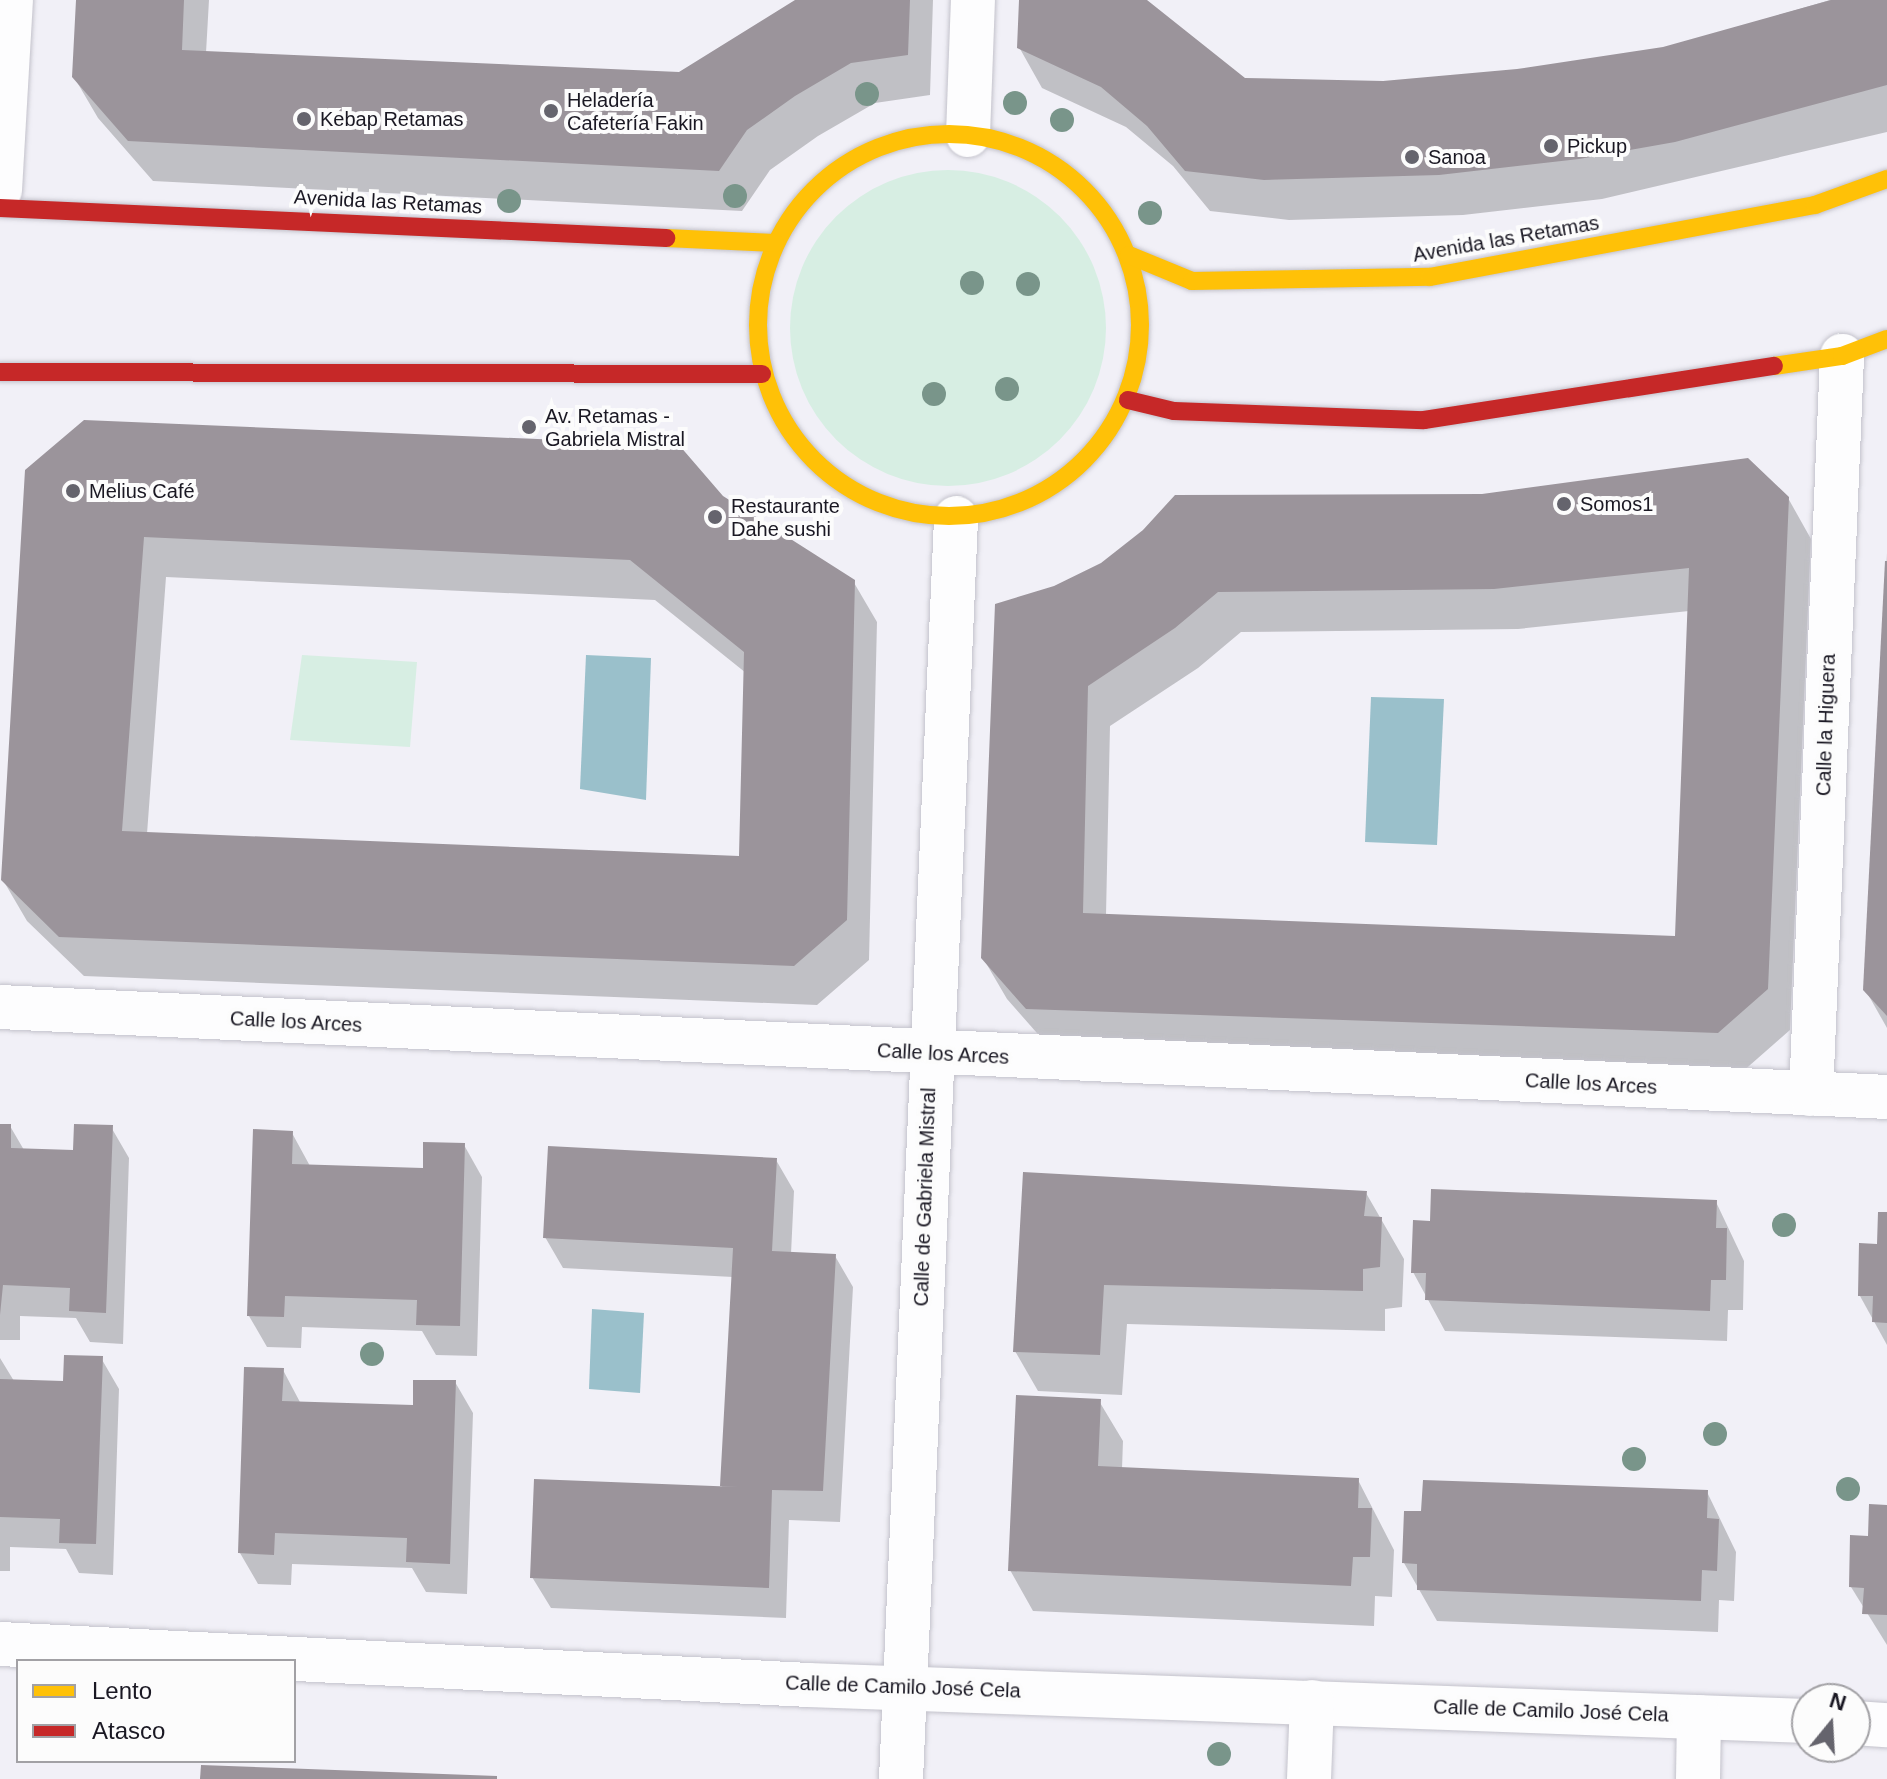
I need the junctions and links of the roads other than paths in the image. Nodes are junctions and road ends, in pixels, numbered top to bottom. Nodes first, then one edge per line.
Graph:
1 (11, 0) edge
2 (973, 0) edge
3 (968, 135) junction
4 (1887, 179) edge
5 (0, 190) edge
6 (0, 208) edge
7 (775, 243) junction
8 (1129, 255) junction
9 (1887, 339) edge
10 (1842, 356) junction
11 (0, 372) edge
12 (762, 374) junction
13 (1128, 400) junction
14 (956, 518) junction
15 (0, 1007) edge
16 (930, 1054) junction
17 (1811, 1094) junction
18 (1887, 1097) edge
19 (0, 1644) edge
20 (905, 1686) junction
21 (1312, 1702) junction
22 (1699, 1717) junction
23 (1791, 1720) edge
24 (901, 1779) edge
25 (1309, 1779) edge
26 (1698, 1779) edge

1 - 5 street
2 - 3 street
3 - 7 street
3 - 8 street
4 - 8 street, Avenida las Retamas
6 - 7 street, Avenida las Retamas
7 - 12 street
8 - 13 street
9 - 10 street
10 - 13 street
10 - 17 street, Calle la Higuera
11 - 12 street
12 - 14 street
13 - 14 street
14 - 16 street, Calle de Gabriela Mistral
15 - 16 street, Calle los Arces
16 - 17 street, Calle los Arces
16 - 20 street, Calle de Gabriela Mistral
17 - 18 street, Calle los Arces
19 - 20 street, Calle de Camilo José Cela
20 - 21 street, Calle de Camilo José Cela
20 - 24 street, Calle de Gabriela Mistral
21 - 22 street, Calle de Camilo José Cela
21 - 25 street
22 - 23 street, Calle de Camilo José Cela
22 - 26 street

